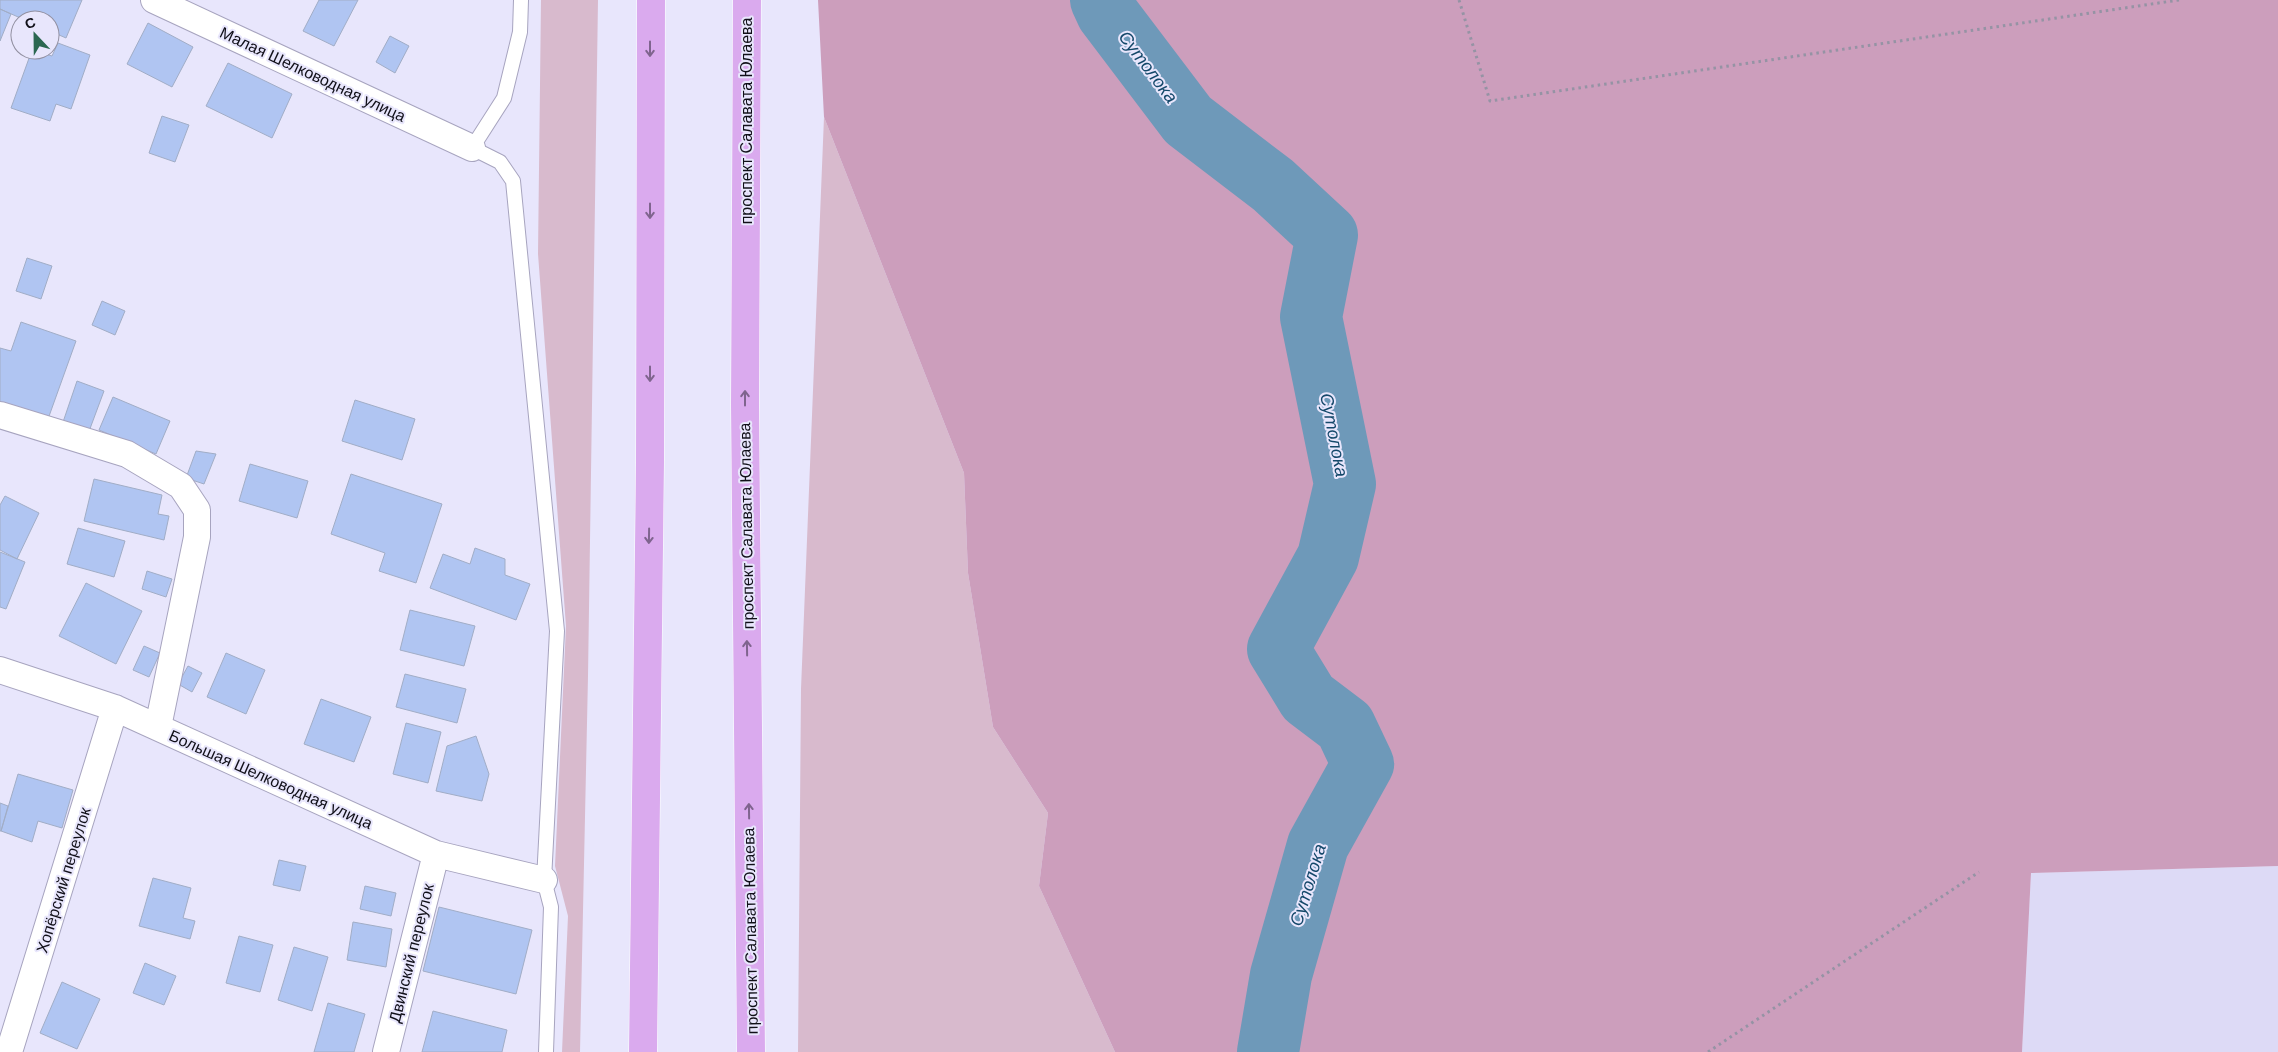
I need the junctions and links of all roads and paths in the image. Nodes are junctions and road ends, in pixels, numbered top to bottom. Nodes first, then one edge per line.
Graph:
1 (154, 0) edge
2 (521, 0) edge
3 (651, 0) edge
4 (747, 0) edge
5 (1459, 0) edge
6 (2179, 0) edge
7 (472, 148) junction
8 (0, 416) edge
9 (0, 670) edge
10 (115, 708) junction
11 (158, 727) junction
12 (436, 854) junction
13 (1979, 872) dead end
14 (544, 880) junction
15 (9, 1052) edge
16 (386, 1052) edge
17 (546, 1052) edge
18 (643, 1052) edge
19 (751, 1052) edge
20 (1708, 1052) edge

1 - 7 street, Малая Шелководная улица
2 - 7 lane
3 -> 18 main road
19 -> 4 main road, проспект Салавата Юлаева
5 - 6 path
7 - 14 lane
8 - 11 street
9 - 10 street, Большая Шелководная улица
10 - 11 street, Большая Шелководная улица
10 - 15 street, Хопёрский переулок
11 - 12 street, Большая Шелководная улица
12 - 14 street, Большая Шелководная улица
12 - 16 street, Двинский переулок
13 - 20 path
14 - 17 lane

